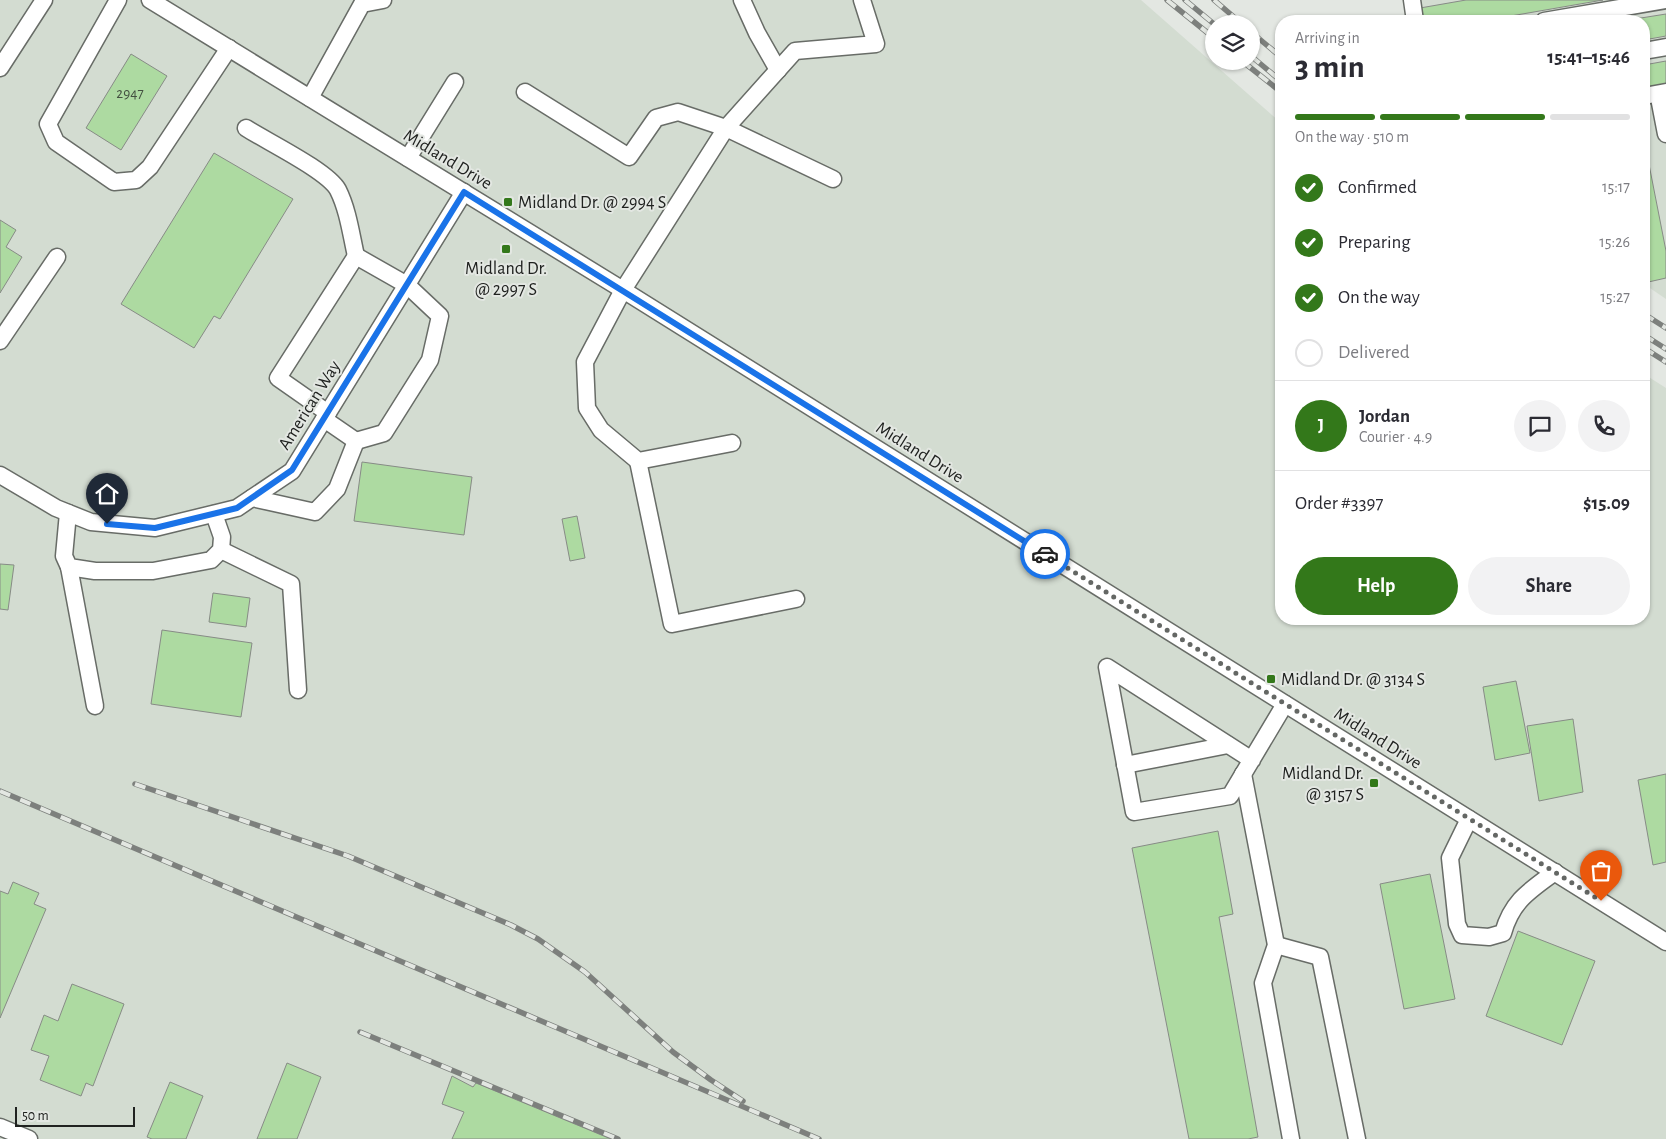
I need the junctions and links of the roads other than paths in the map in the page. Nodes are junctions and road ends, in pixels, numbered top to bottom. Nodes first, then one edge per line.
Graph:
1 (44, 0) edge
2 (118, 0) edge
3 (150, 0) edge
4 (382, 0) edge
5 (742, 0) edge
6 (862, 0) edge
7 (1412, 0) edge
8 (1658, 1) edge
9 (1414, 15) edge
10 (1578, 15) edge
11 (1666, 47) edge
12 (228, 48) junction
13 (1650, 50) edge
14 (0, 68) edge
15 (778, 70) junction
16 (455, 82) dead end
17 (525, 92) dead end
18 (1666, 92) edge
19 (1650, 95) edge
20 (310, 98) junction
21 (1666, 102) edge
22 (246, 128) dead end
23 (726, 128) junction
24 (1666, 134) edge
25 (408, 158) junction
26 (833, 179) dead end
27 (464, 192) junction
28 (356, 256) junction
29 (57, 257) dead end
30 (407, 285) junction
31 (623, 290) junction
32 (0, 341) edge
33 (326, 416) junction
34 (356, 440) junction
35 (732, 442) dead end
36 (638, 461) junction
37 (0, 475) edge
38 (252, 498) junction
39 (68, 513) junction
40 (214, 514) junction
41 (221, 550) junction
42 (69, 567) junction
43 (796, 599) dead end
44 (298, 690) dead end
45 (1285, 704) junction
46 (95, 706) dead end
47 (1228, 745) junction
48 (1125, 765) junction
49 (1247, 767) junction
50 (1469, 819) junction
51 (1555, 872) junction
52 (1666, 942) edge
53 (1276, 944) junction
54 (0, 1127) edge
55 (29, 1139) edge
56 (1291, 1139) edge
57 (1357, 1139) edge

1 - 14 street
2 - 12 street
3 - 12 street, Midland Drive
4 - 20 street
5 - 15 street
6 - 15 street
7 - 9 street
8 - 10 street
11 - 13 street
12 - 20 street, Midland Drive
15 - 23 street
16 - 25 street
17 - 23 street
18 - 19 street
20 - 25 street, Midland Drive
21 - 24 street
22 - 28 street
23 - 26 street
23 - 31 street
25 - 27 street, Midland Drive
27 - 30 street, American Way
27 - 31 street, Midland Drive
28 - 30 street
28 - 33 street
29 - 32 street
30 - 33 street, American Way
30 - 34 street
31 - 36 street
31 - 45 street, Midland Drive
33 - 34 street
33 - 38 street, American Way
34 - 38 street
35 - 36 street
36 - 43 street
37 - 39 street, American Way
38 - 40 street, American Way
39 - 40 street, American Way
39 - 42 street
40 - 41 street
41 - 42 street
41 - 44 street
42 - 46 street
45 - 49 street
45 - 50 street, Midland Drive
47 - 48 street
47 - 48 street
47 - 49 street
48 - 49 street
49 - 53 street
50 - 51 street, Midland Drive
50 - 51 street
51 - 52 street, Midland Drive
53 - 56 street
53 - 57 street
54 - 55 street

